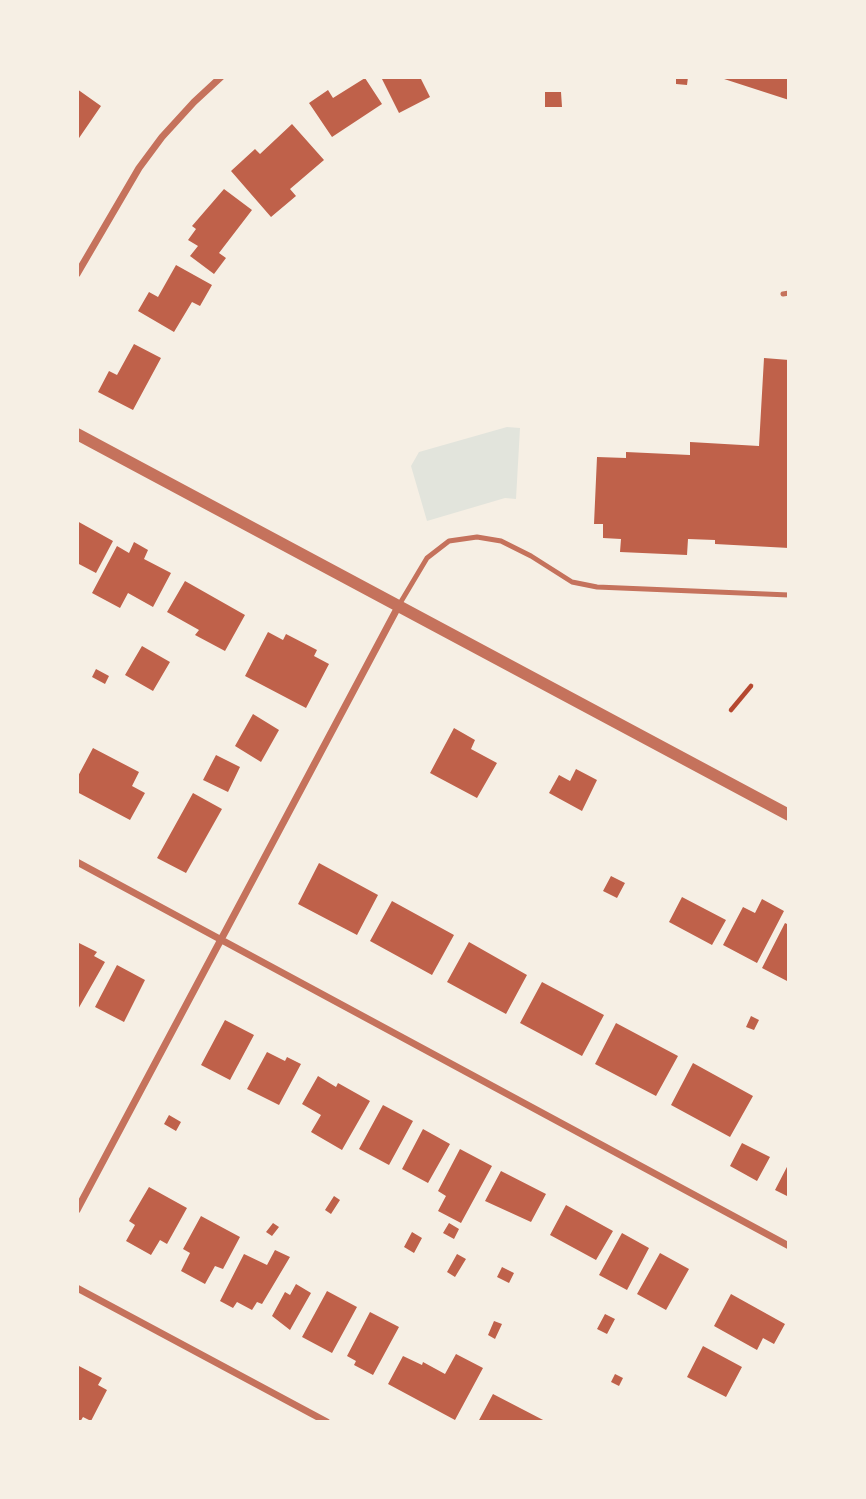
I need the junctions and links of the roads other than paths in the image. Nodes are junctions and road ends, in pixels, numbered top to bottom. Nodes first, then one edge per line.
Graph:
1 (221, 77) edge
2 (77, 274) edge
3 (77, 434) edge
4 (789, 595) edge
5 (398, 607) junction
6 (789, 815) edge
7 (77, 862) edge
8 (220, 939) junction
9 (77, 1210) edge
10 (789, 1246) edge
11 (77, 1288) edge
12 (327, 1422) edge

1 - 2 street
3 - 5 street
4 - 5 lane
5 - 6 street
5 - 8 street
7 - 8 street
8 - 9 street
8 - 10 street
11 - 12 street

